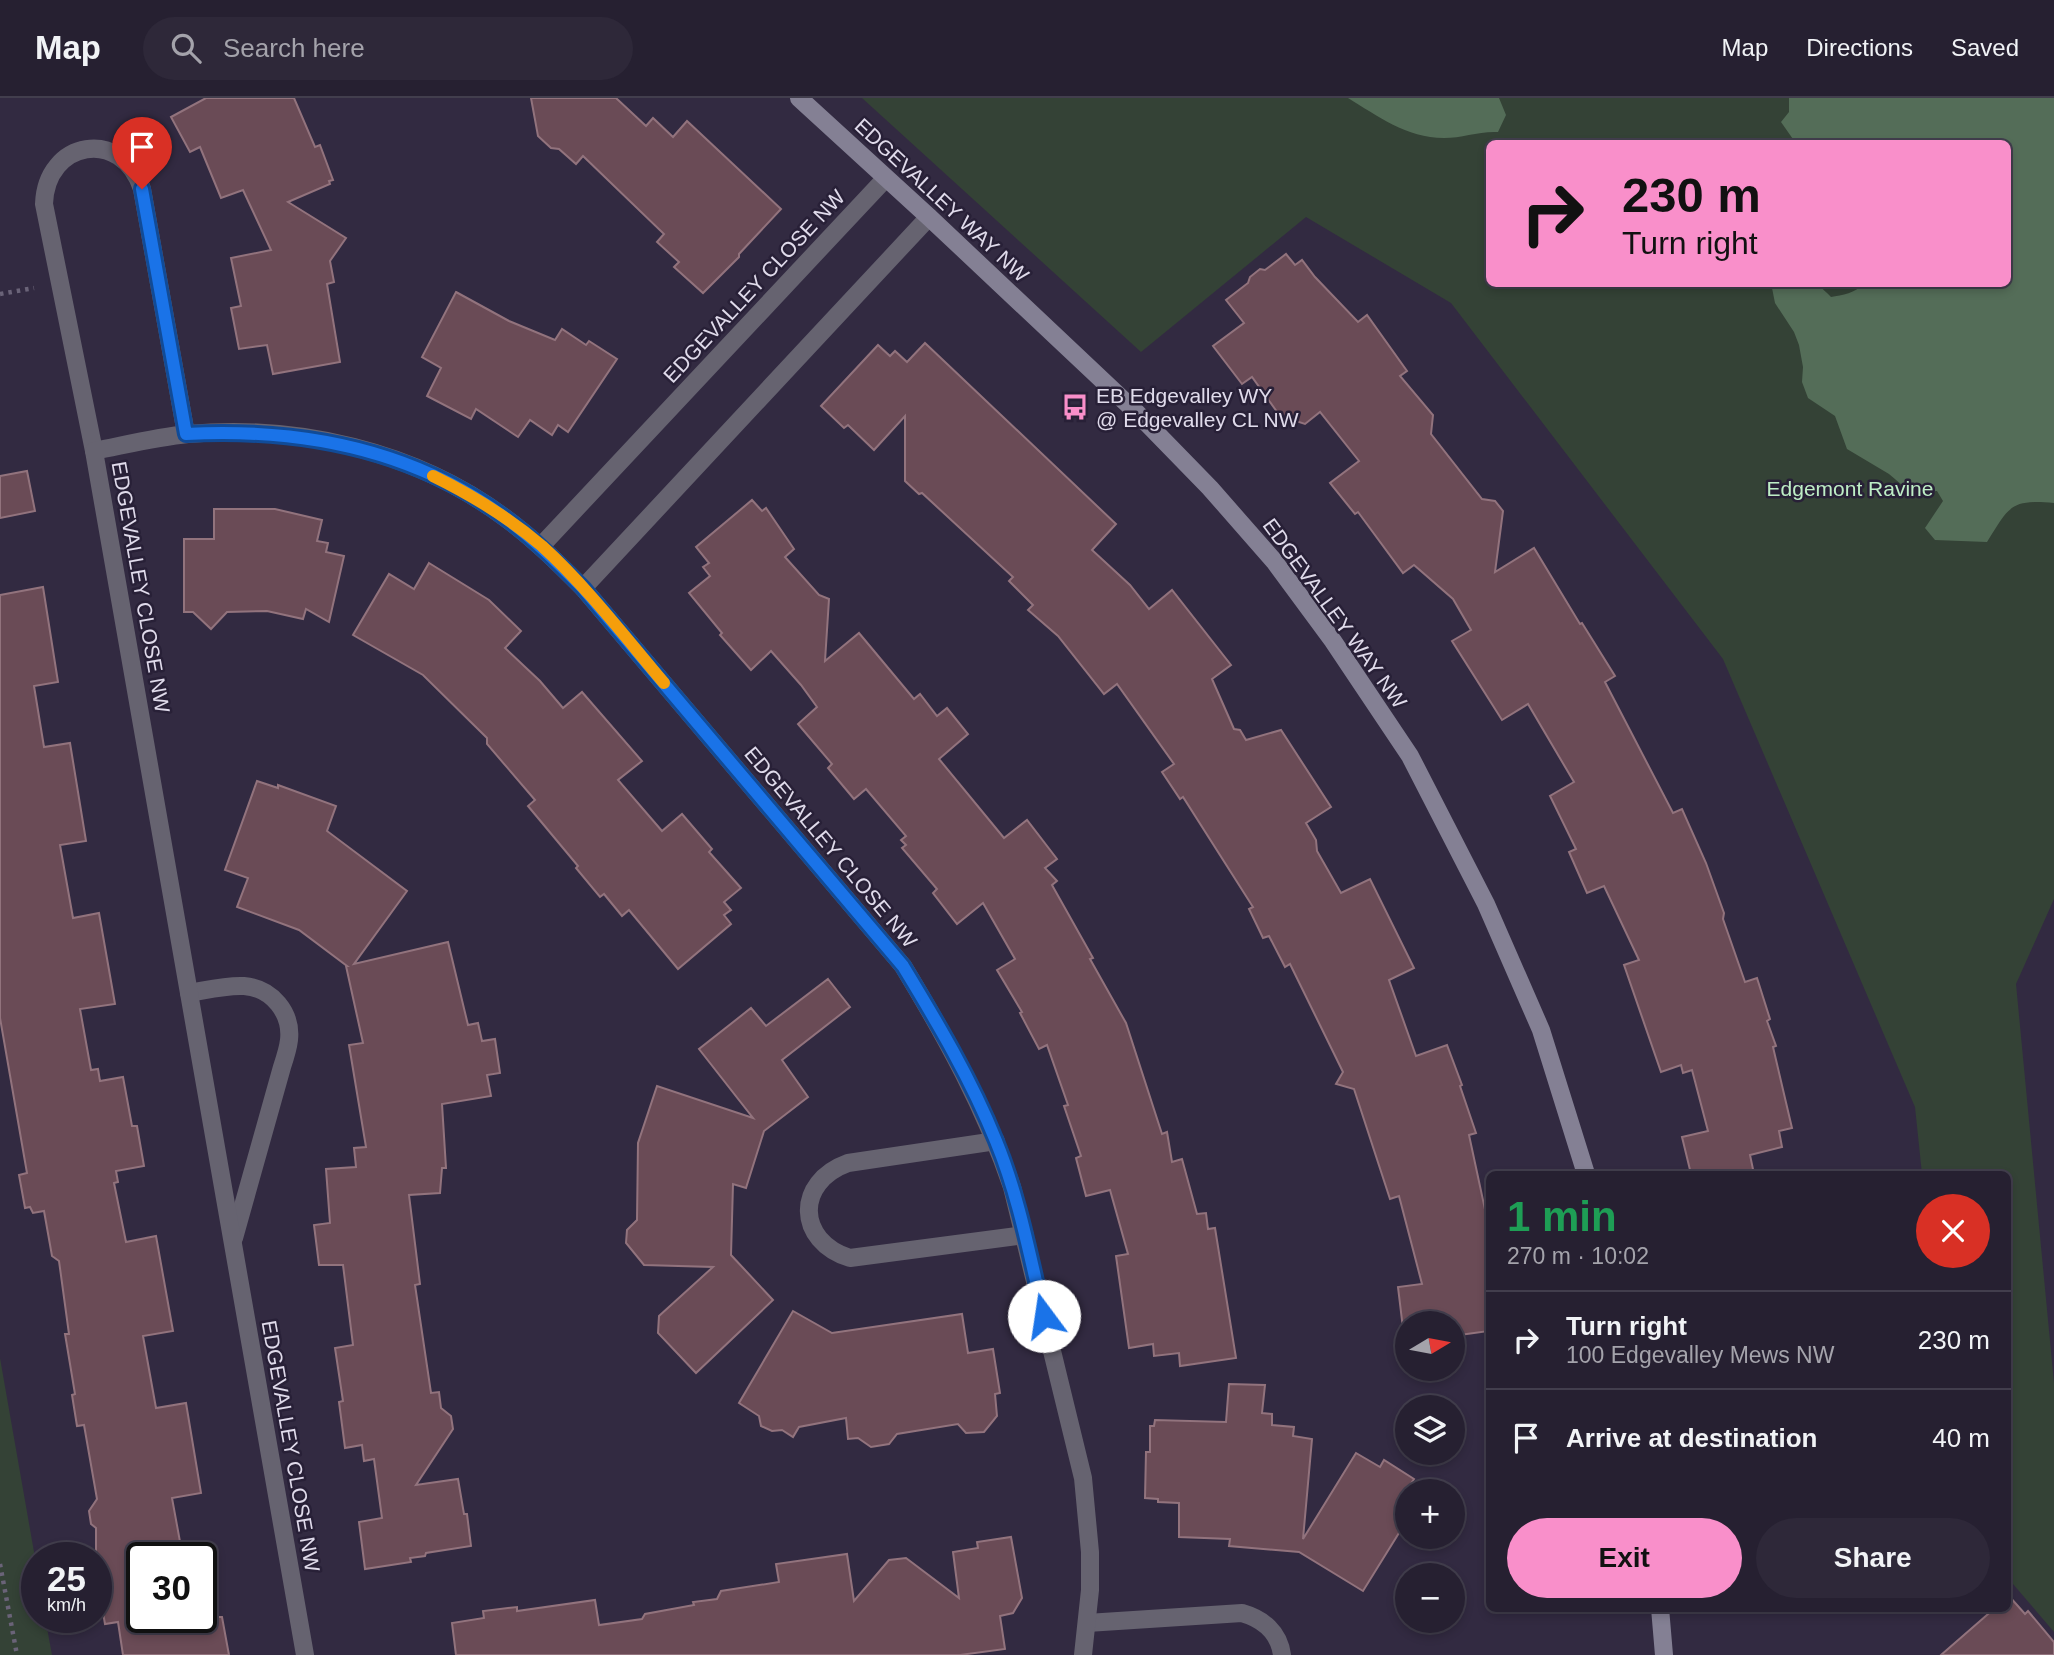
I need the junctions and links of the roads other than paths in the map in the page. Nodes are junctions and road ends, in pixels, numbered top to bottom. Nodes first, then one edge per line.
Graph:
1 (799, 98) edge
2 (885, 178) junction
3 (929, 216) junction
4 (186, 434) junction
5 (94, 451) junction
6 (541, 546) junction
7 (583, 588) junction
8 (189, 993) junction
9 (996, 1141) junction
10 (1585, 1171) edge
11 (1025, 1235) junction
12 (232, 1244) junction
13 (1660, 1612) edge
14 (1087, 1623) junction
15 (306, 1655) edge
16 (1083, 1655) edge
17 (1282, 1655) edge
18 (1664, 1655) edge

1 - 2 street, EDGEVALLEY WAY NW
2 - 3 street, EDGEVALLEY WAY NW
2 - 6 street, EDGEVALLEY CLOSE NW
3 - 7 street
3 - 10 street, EDGEVALLEY WAY NW
4 - 5 street, EDGEVALLEY CLOSE NW
4 - 5 street
4 - 6 street, EDGEVALLEY CLOSE NW
5 - 8 street, EDGEVALLEY CLOSE NW
6 - 7 street, EDGEVALLEY CLOSE NW
7 - 9 street, EDGEVALLEY CLOSE NW
8 - 12 street, EDGEVALLEY CLOSE NW
8 - 12 street, EDGEVALLEY CLOSE NW
9 - 11 street, EDGEVALLEY CLOSE NW
9 - 11 street
11 - 14 street, EDGEVALLEY CLOSE NW
12 - 15 street, EDGEVALLEY CLOSE NW
13 - 18 street
14 - 16 street, EDGEVALLEY CLOSE NW
14 - 17 street

